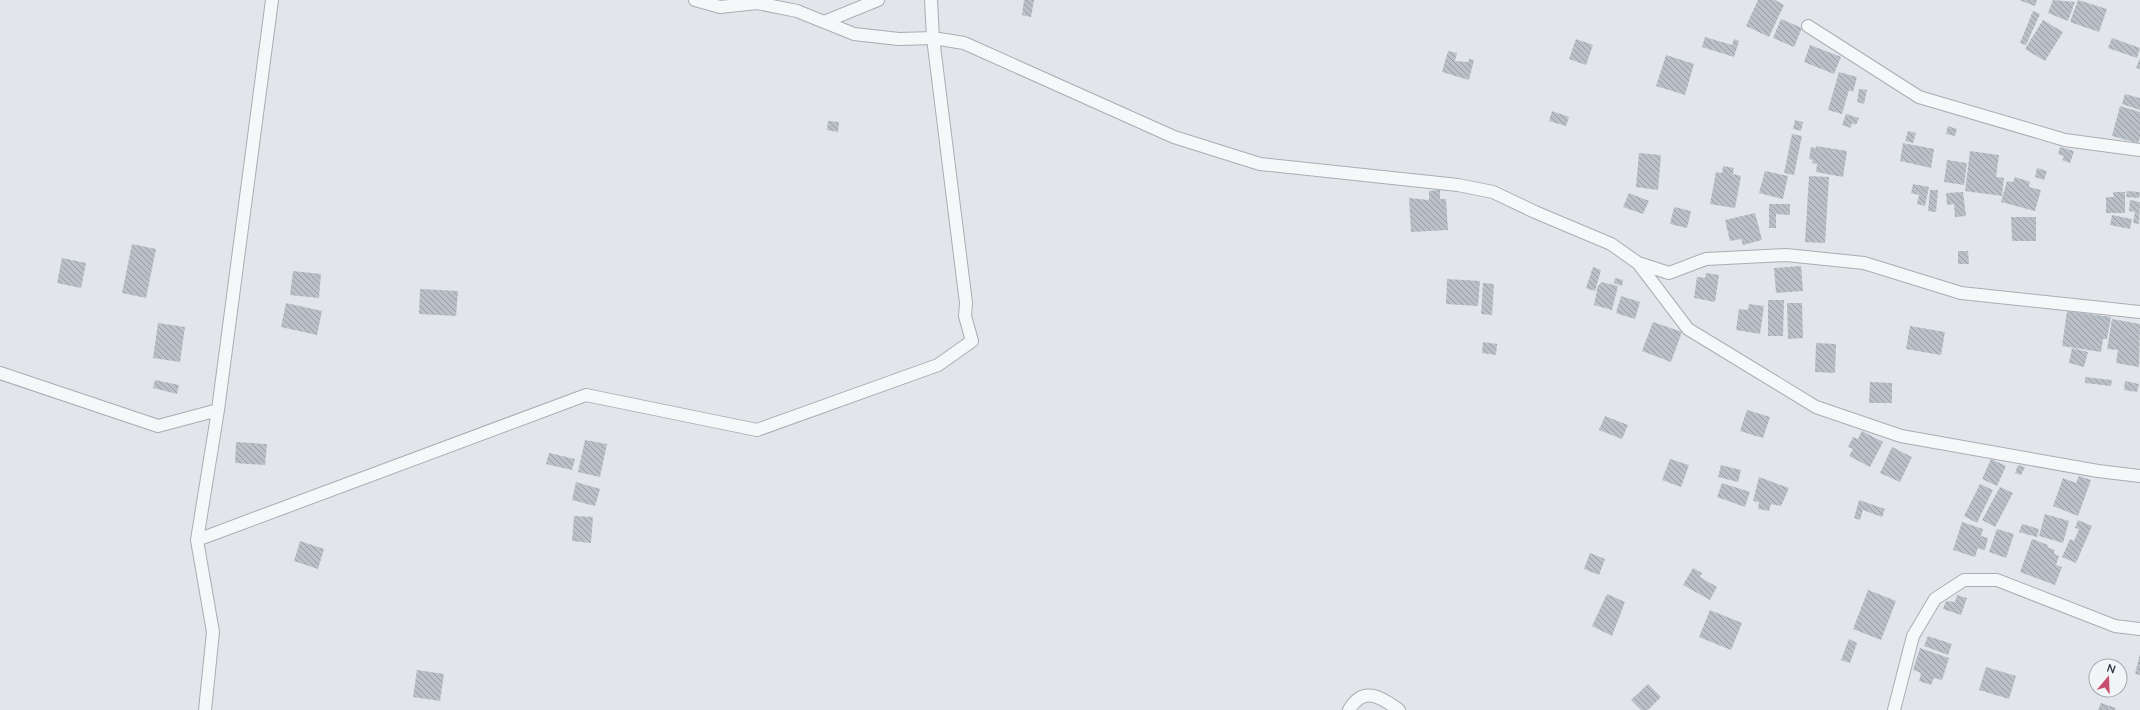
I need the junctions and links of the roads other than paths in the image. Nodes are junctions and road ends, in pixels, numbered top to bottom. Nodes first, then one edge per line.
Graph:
1 (272, 0) edge
2 (695, 0) edge
3 (878, 0) edge
4 (931, 0) edge
5 (824, 22) junction
6 (1808, 26) dead end
7 (933, 38) junction
8 (2140, 150) edge
9 (1638, 263) junction
10 (2140, 312) edge
11 (0, 373) edge
12 (218, 410) junction
13 (2140, 476) edge
14 (197, 540) junction
15 (2140, 629) edge
16 (205, 710) edge
17 (1349, 710) edge
18 (1399, 710) edge
19 (1894, 710) edge

1 - 12 street
2 - 5 street
3 - 5 street
4 - 7 street
5 - 7 street
6 - 8 street
7 - 9 street
7 - 14 street
9 - 10 street
9 - 13 street
11 - 12 street
12 - 14 street
14 - 16 street
15 - 19 street
17 - 18 street

